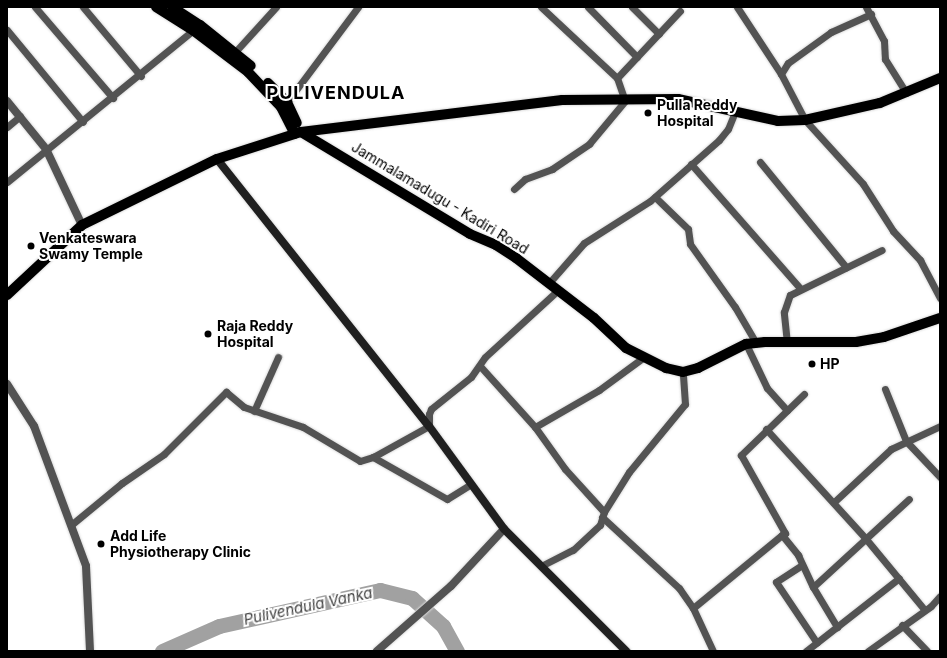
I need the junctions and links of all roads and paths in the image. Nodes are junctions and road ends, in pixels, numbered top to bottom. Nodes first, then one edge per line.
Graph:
1 (35, 7) edge
2 (83, 7) edge
3 (156, 7) edge
4 (172, 7) edge
5 (276, 7) edge
6 (358, 7) edge
7 (541, 7) edge
8 (588, 7) edge
9 (632, 7) edge
10 (736, 7) edge
11 (866, 7) edge
12 (680, 11) dead end
13 (870, 14) junction
14 (197, 28) junction
15 (7, 30) edge
16 (659, 34) junction
17 (235, 52) junction
18 (637, 57) junction
19 (781, 74) junction
20 (141, 76) junction
21 (617, 78) junction
22 (940, 78) edge
23 (906, 93) junction
24 (113, 98) junction
25 (7, 100) edge
26 (625, 100) junction
27 (287, 102) junction
28 (735, 112) junction
29 (20, 116) junction
30 (805, 120) junction
31 (83, 122) junction
32 (7, 127) edge
33 (298, 133) junction
34 (46, 149) junction
35 (217, 159) junction
36 (760, 162) dead end
37 (691, 164) junction
38 (7, 182) edge
39 (514, 189) dead end
40 (655, 196) junction
41 (82, 225) junction
42 (882, 250) dead end
43 (846, 267) junction
44 (549, 283) junction
45 (800, 288) junction
46 (558, 290) junction
47 (7, 295) edge
48 (940, 298) edge
49 (940, 318) edge
50 (787, 343) junction
51 (751, 344) junction
52 (278, 357) dead end
53 (644, 357) junction
54 (480, 366) junction
55 (684, 372) junction
56 (7, 384) edge
57 (885, 389) dead end
58 (804, 394) dead end
59 (787, 410) junction
60 (254, 411) junction
61 (429, 426) junction
62 (940, 426) edge
63 (535, 427) junction
64 (766, 429) junction
65 (906, 441) junction
66 (373, 457) junction
67 (940, 477) edge
68 (471, 484) junction
69 (909, 500) dead end
70 (834, 502) junction
71 (603, 515) junction
72 (71, 525) junction
73 (504, 529) junction
74 (782, 535) junction
75 (866, 539) junction
76 (802, 565) junction
77 (541, 566) junction
78 (899, 578) junction
79 (812, 588) junction
80 (940, 596) edge
81 (693, 608) junction
82 (924, 609) junction
83 (902, 625) junction
84 (837, 627) junction
85 (816, 643) junction
86 (90, 651) edge
87 (377, 651) edge
88 (626, 651) edge
89 (713, 651) edge
90 (806, 651) edge
91 (868, 651) edge
92 (927, 651) edge

1 - 24 street
2 - 20 street
3 - 14 main road
4 - 14 main road
5 - 17 street
6 - 27 street
7 - 21 street
8 - 18 street
9 - 16 street
10 - 19 street
11 - 13 street
12 - 16 street
13 - 19 street
13 - 23 street
14 - 17 main road
14 - 20 street
14 - 33 main road
15 - 31 street
16 - 18 street
17 - 27 main road
18 - 21 street
19 - 30 street
20 - 24 street
21 - 26 street
22 - 23 main road
23 - 30 main road
24 - 31 street
25 - 29 street
26 - 28 main road
26 - 33 main road
26 - 39 street
27 - 33 main road
28 - 30 main road
28 - 37 street
29 - 32 street
29 - 34 street
30 - 48 street
31 - 34 street
33 - 35 main road
33 - 44 main road, Jammalamadugu - Kadiri Road
34 - 38 street
34 - 41 street
35 - 41 main road
35 - 61 main road
36 - 43 street
37 - 40 street
37 - 45 street
40 - 44 street
40 - 51 street
41 - 47 main road
42 - 43 street
43 - 45 street
44 - 46 main road, Jammalamadugu - Kadiri Road
45 - 50 street
46 - 53 main road, Jammalamadugu - Kadiri Road
46 - 54 street
49 - 50 main road
50 - 51 main road
51 - 55 main road
51 - 59 street
52 - 60 street
53 - 55 main road, Jammalamadugu - Kadiri Road
53 - 63 street
54 - 61 street
54 - 63 street
55 - 71 street
56 - 72 street
57 - 65 street
58 - 59 street
59 - 64 street
60 - 66 street
60 - 72 street
61 - 66 street
61 - 68 main road
62 - 65 street
63 - 71 street
64 - 70 street
64 - 74 street
65 - 67 street
65 - 70 street
66 - 68 street
68 - 73 main road
69 - 75 street
70 - 75 street
71 - 77 street
71 - 81 street
72 - 86 street
73 - 77 main road
73 - 87 street
74 - 76 street
74 - 81 street
75 - 78 street
75 - 79 street
76 - 79 street
76 - 85 street
77 - 88 main road
78 - 82 street
78 - 84 street
79 - 84 street
80 - 82 street
81 - 89 street
82 - 83 street
83 - 91 street
83 - 92 street
84 - 85 street
85 - 90 street

